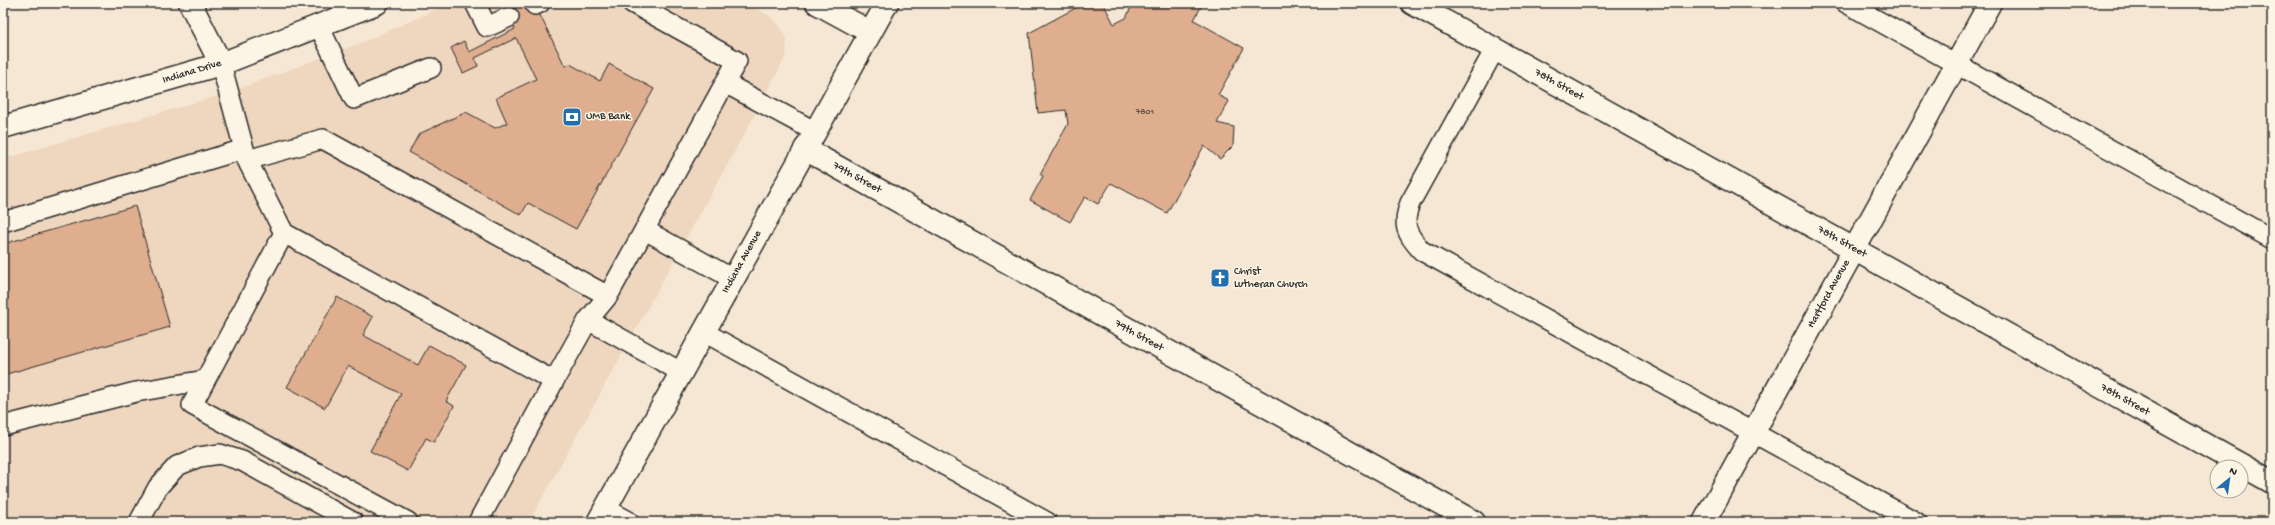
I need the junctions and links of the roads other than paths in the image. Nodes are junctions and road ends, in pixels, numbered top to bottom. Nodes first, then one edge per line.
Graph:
1 (190, 3) edge
2 (377, 3) edge
3 (475, 3) edge
4 (632, 3) edge
5 (817, 3) edge
6 (886, 3) edge
7 (1412, 3) edge
8 (1846, 3) edge
9 (1990, 3) edge
10 (509, 17) dead end
11 (319, 26) junction
12 (870, 32) junction
13 (1495, 49) junction
14 (221, 64) junction
15 (1956, 64) junction
16 (431, 68) dead end
17 (725, 83) junction
18 (3, 127) edge
19 (810, 141) junction
20 (246, 154) junction
21 (3, 222) edge
22 (645, 230) junction
23 (284, 233) junction
24 (2272, 239) edge
25 (1854, 249) junction
26 (733, 279) junction
27 (608, 296) junction
28 (588, 320) junction
29 (704, 332) junction
30 (681, 372) junction
31 (205, 380) junction
32 (554, 381) junction
33 (3, 426) edge
34 (1752, 433) junction
35 (2272, 482) edge
36 (602, 516) edge
37 (139, 522) edge
38 (353, 522) edge
39 (408, 522) edge
40 (478, 522) edge
41 (627, 522) edge
42 (1047, 522) edge
43 (1474, 522) edge
44 (1704, 522) edge
45 (1916, 522) edge

1 - 14 street
2 - 11 street, Indiana Drive
3 - 10 lane
4 - 17 lane
5 - 12 street
6 - 12 street, Indiana Avenue
7 - 13 street, 78th Street
8 - 15 lane
9 - 15 street, Hartford Avenue
11 - 14 street, Indiana Drive
11 - 16 lane
12 - 19 street, Indiana Avenue
13 - 25 street, 78th Street
13 - 34 lane
14 - 18 street, Indiana Drive
14 - 20 lane
15 - 24 lane
15 - 25 street, Hartford Avenue
17 - 19 lane
17 - 22 lane
19 - 26 street, Indiana Avenue
19 - 43 street, 79th Street
20 - 21 lane
20 - 23 lane
20 - 27 lane
22 - 26 lane
22 - 27 lane
23 - 31 lane
23 - 32 lane
25 - 34 street, Hartford Avenue
25 - 35 street, 78th Street
26 - 29 street, Indiana Avenue
27 - 28 lane
28 - 30 lane
28 - 32 lane
29 - 30 street, Indiana Avenue
29 - 42 lane
30 - 36 street, Indiana Avenue
31 - 33 lane
31 - 39 lane
32 - 40 lane
34 - 44 street, Hartford Avenue
34 - 45 lane
36 - 41 street
37 - 38 lane

